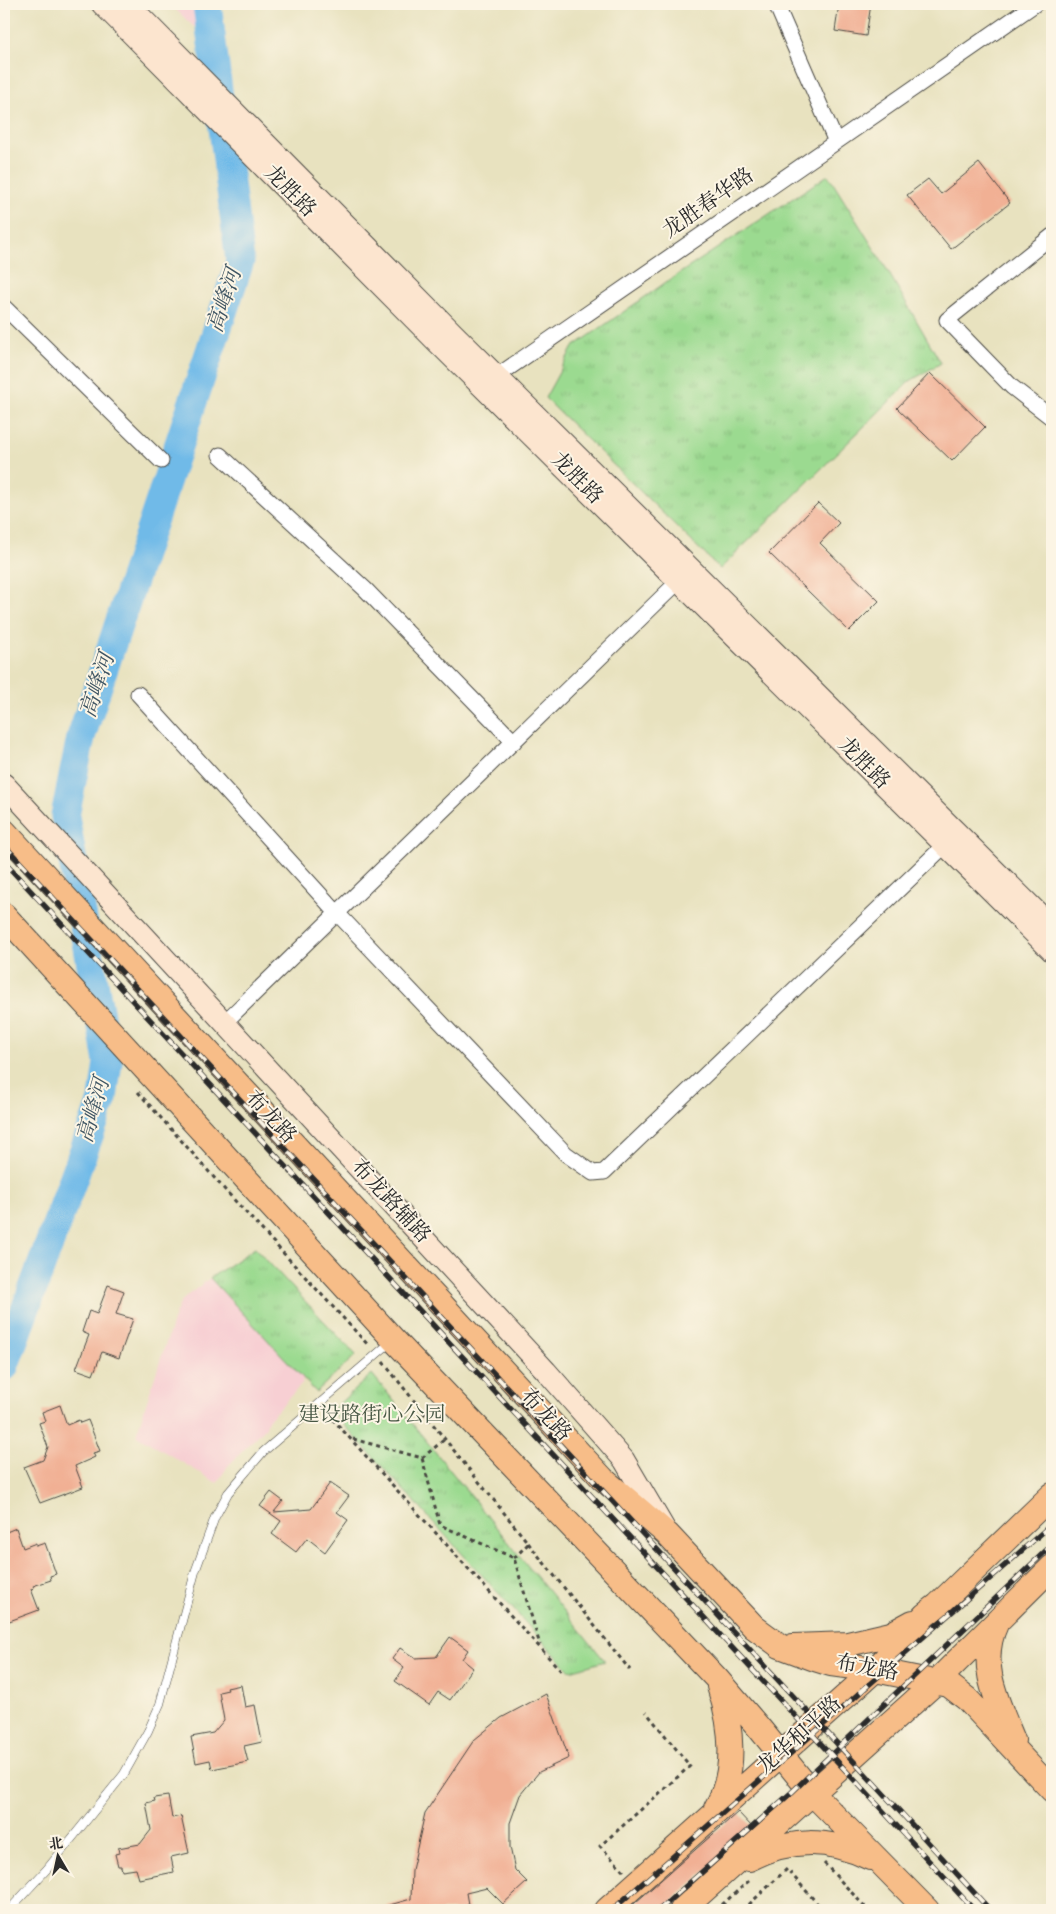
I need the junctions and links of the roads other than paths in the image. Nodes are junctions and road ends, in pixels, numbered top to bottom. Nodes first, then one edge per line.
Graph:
1 (102, 4) edge
2 (128, 4) edge
3 (776, 4) edge
4 (1035, 4) edge
5 (836, 142) junction
6 (1052, 236) edge
7 (4, 307) edge
8 (490, 382) junction
9 (1052, 418) edge
10 (220, 455) dead end
11 (161, 461) dead end
12 (685, 575) junction
13 (138, 694) dead end
14 (514, 742) junction
15 (4, 784) edge
16 (4, 831) edge
17 (945, 845) junction
18 (337, 913) junction
19 (4, 915) edge
20 (1052, 927) edge
21 (1052, 951) edge
22 (224, 1022) junction
23 (393, 1340) junction
24 (1052, 1495) edge
25 (668, 1534) junction
26 (1052, 1567) edge
27 (925, 1615) junction
28 (998, 1621) junction
29 (780, 1646) junction
30 (875, 1670) junction
31 (717, 1680) junction
32 (936, 1682) junction
33 (780, 1753) junction
34 (1020, 1756) junction
35 (1052, 1790) edge
36 (812, 1794) junction
37 (711, 1816) junction
38 (877, 1861) junction
39 (729, 1868) junction
40 (9, 1910) edge
41 (607, 1910) edge
42 (682, 1910) edge
43 (927, 1910) edge

1 - 8 main road, 龙胜路
2 - 8 main road, 龙胜路
3 - 5 street
4 - 5 street, 龙胜春华路
5 - 8 street, 龙胜春华路
6 - 9 street
7 - 11 street
8 - 12 main road, 龙胜路
10 - 14 street
12 - 14 street
12 - 17 main road, 龙胜路
12 - 20 main road, 龙胜路
13 - 18 street
14 - 18 street
15 - 22 main road, 布龙路辅路
16 - 25 main road, 布龙路
17 - 18 street
17 - 21 main road, 龙胜路
18 - 22 street
19 - 23 main road
22 - 25 main road, 布龙路辅路
23 - 31 main road
23 - 40 lane
24 - 27 main road, 龙华和平路
25 - 29 main road, 布龙路
26 - 28 main road
27 - 29 main road
27 - 30 main road, 龙华和平路
28 - 32 main road
28 - 34 main road
29 - 30 main road, 布龙路
30 - 32 main road, 布龙路
30 - 33 main road, 龙华和平路
31 - 33 main road
31 - 37 main road
32 - 34 main road, 布龙路
32 - 36 main road
33 - 36 main road
33 - 37 main road, 龙华和平路
34 - 35 main road, 布龙路
36 - 38 main road
36 - 39 main road
37 - 41 main road, 龙华和平路
38 - 39 main road
38 - 43 main road
39 - 42 main road

